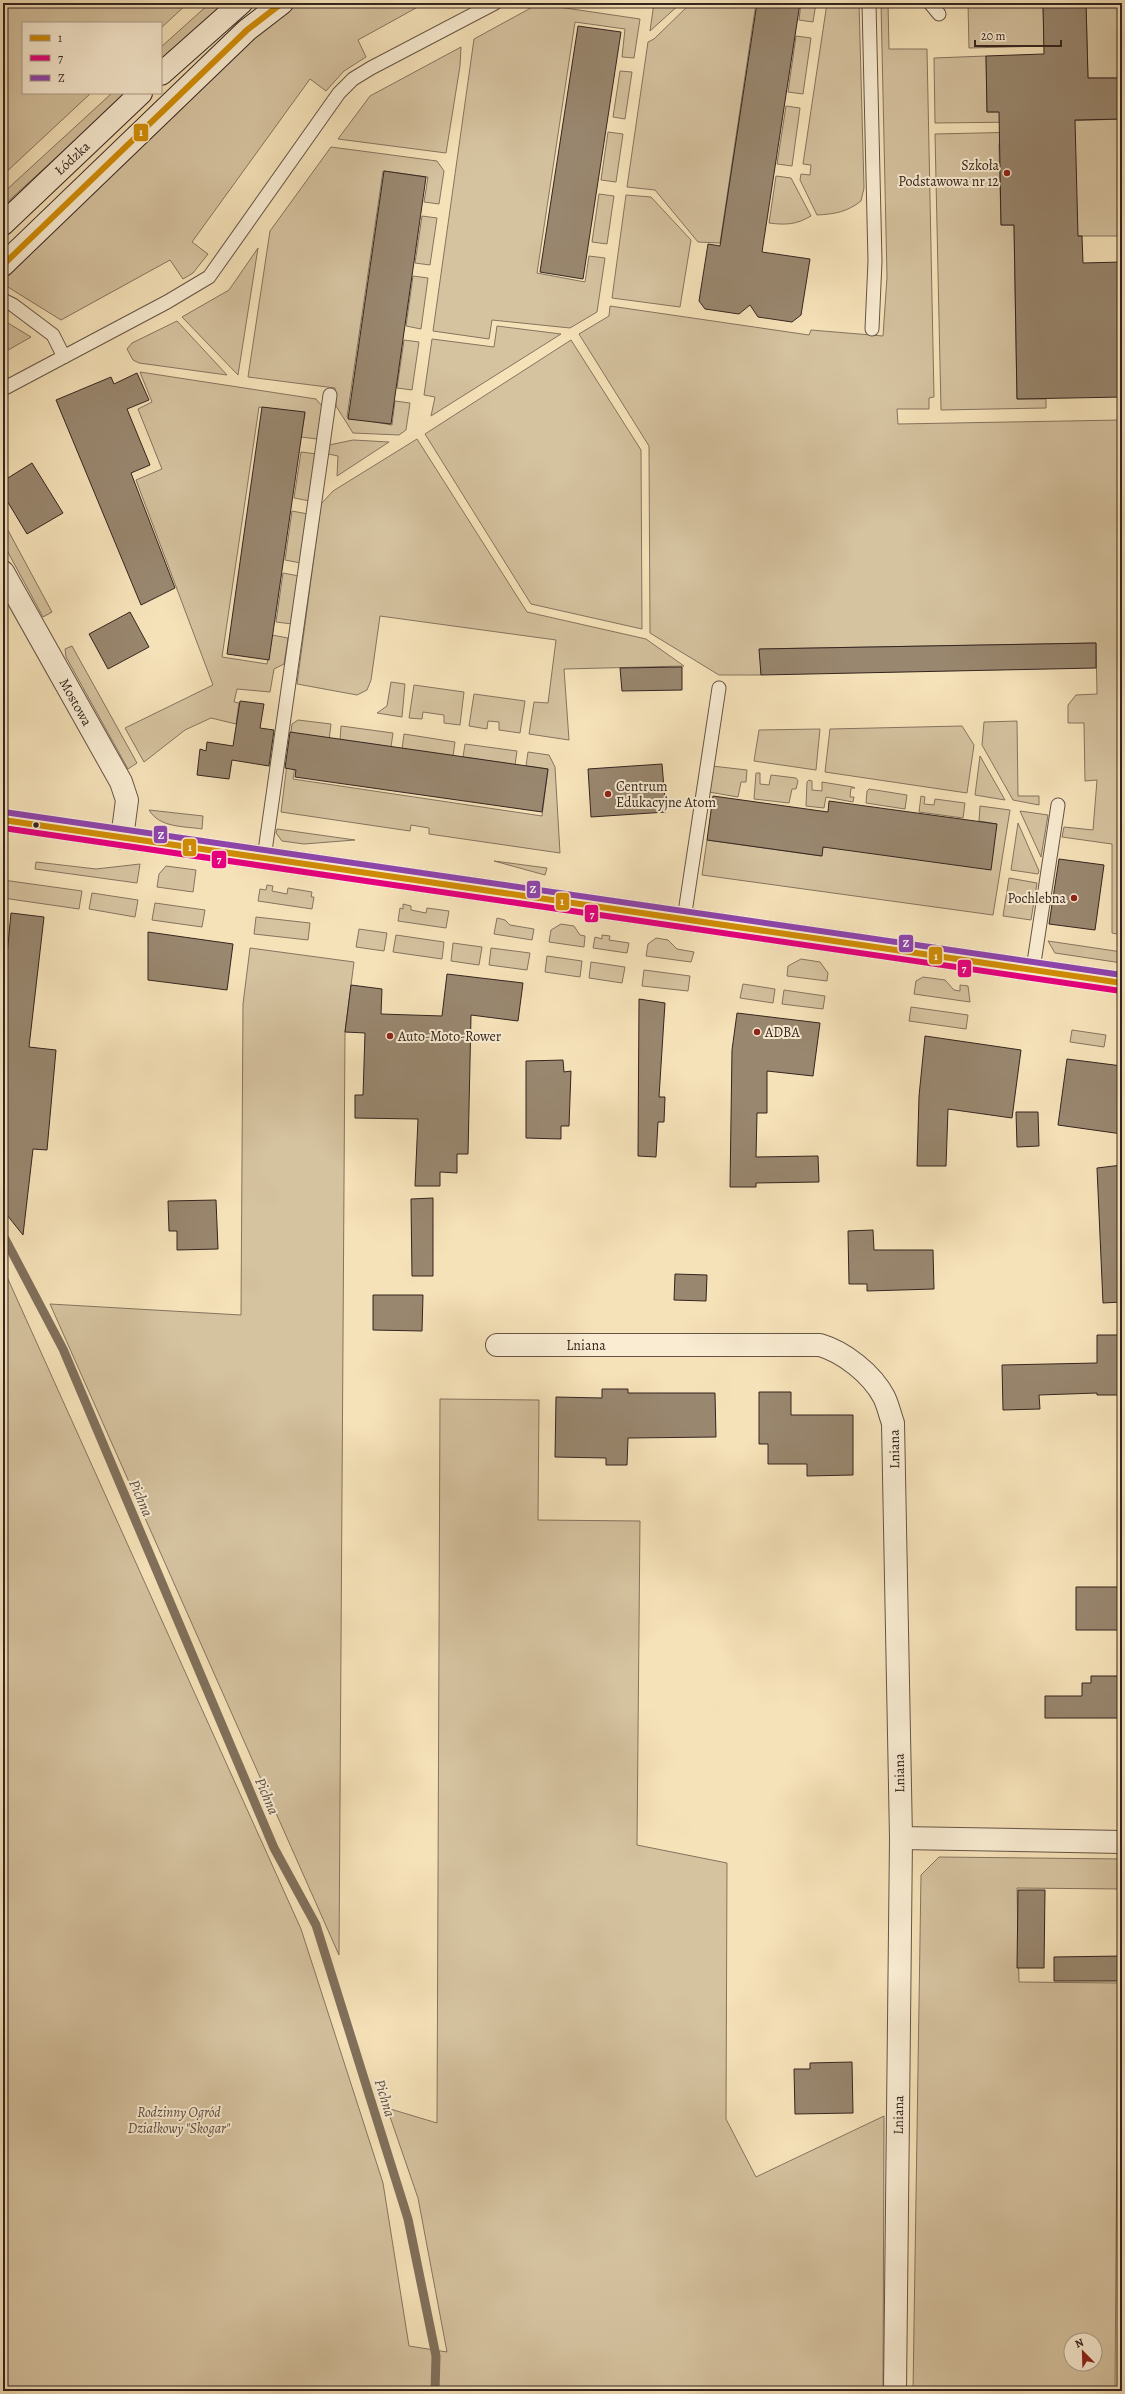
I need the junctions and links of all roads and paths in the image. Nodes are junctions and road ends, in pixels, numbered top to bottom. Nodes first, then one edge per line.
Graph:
1 (241, 3) edge
2 (282, 3) edge
3 (495, 3) edge
4 (869, 3) edge
5 (930, 3) edge
6 (939, 14) dead end
7 (162, 73) edge
8 (140, 94) edge
9 (3, 224) edge
10 (3, 265) edge
11 (3, 300) edge
12 (872, 329) dead end
13 (64, 357) junction
14 (3, 389) edge
15 (330, 395) dead end
16 (3, 572) edge
17 (719, 688) dead end
18 (1058, 805) dead end
19 (3, 820) edge
20 (122, 838) junction
21 (264, 858) junction
22 (684, 919) junction
23 (1033, 969) junction
24 (1122, 983) edge
25 (497, 1345) dead end
26 (901, 1838) junction
27 (1122, 1842) edge
28 (895, 2391) edge

1 - 7 street
2 - 10 street, Łódzka
3 - 13 lane
4 - 12 lane
5 - 6 lane
8 - 9 street, Łódzka
11 - 13 lane
13 - 14 lane
15 - 21 lane
16 - 20 street, Mostowa
17 - 22 lane
18 - 23 lane
19 - 20 street
20 - 21 street
21 - 22 street
22 - 23 street
23 - 24 street
25 - 26 street, Lniana
26 - 27 street
26 - 28 street, Lniana

